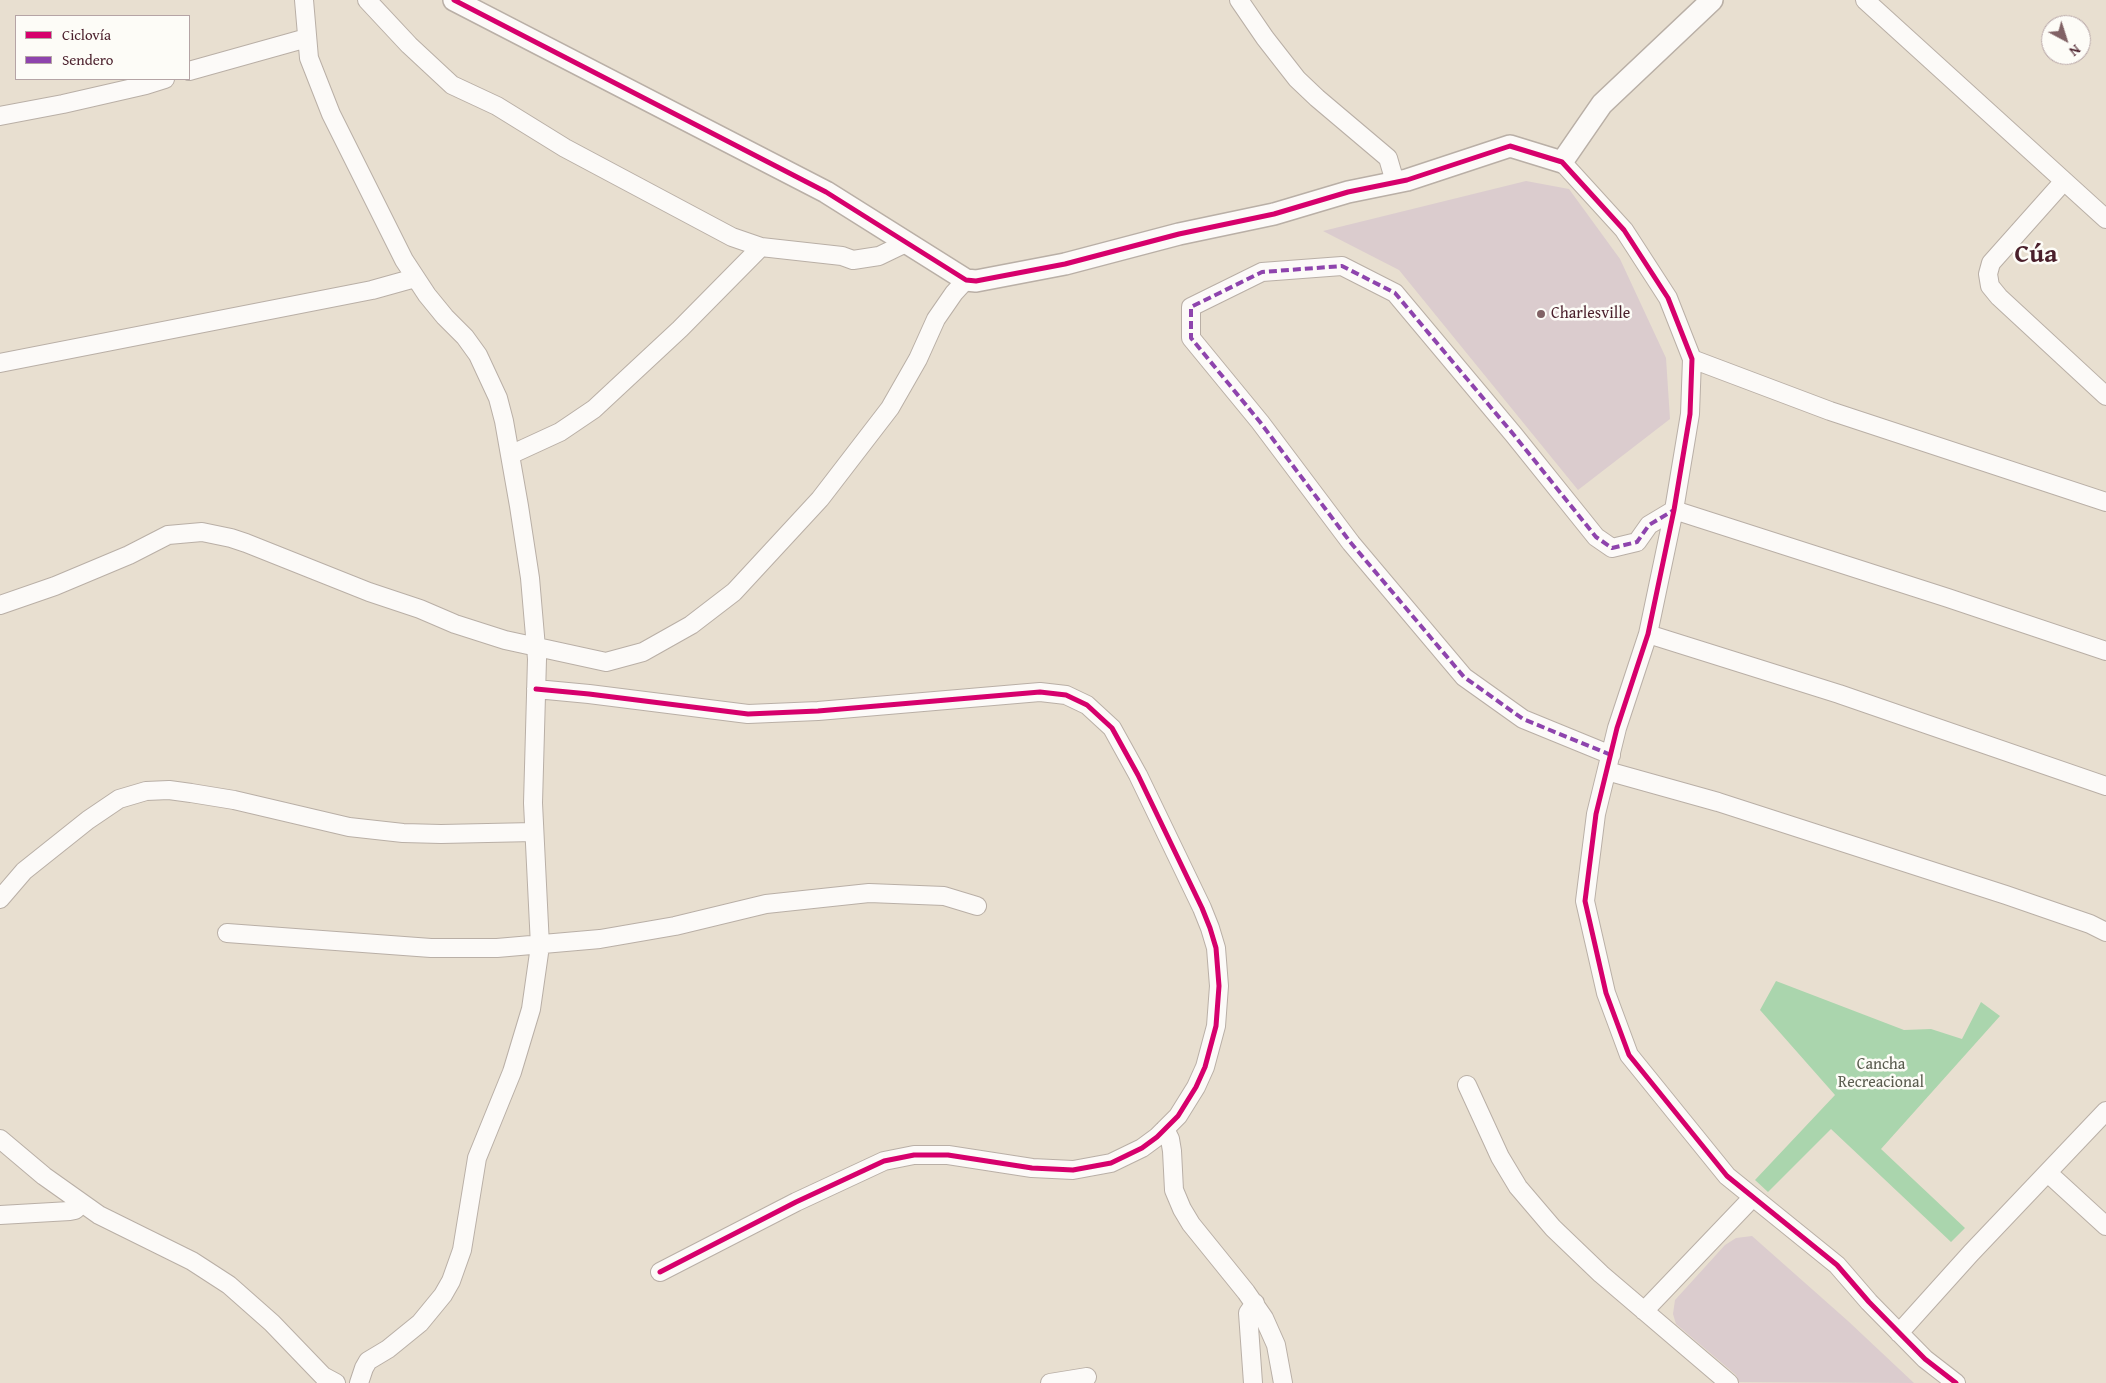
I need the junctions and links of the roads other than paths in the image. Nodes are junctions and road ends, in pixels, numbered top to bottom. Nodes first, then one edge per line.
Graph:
1 (304, 0) edge
2 (367, 0) edge
3 (454, 0) edge
4 (1239, 0) edge
5 (1712, 0) edge
6 (1866, 0) edge
7 (307, 38) junction
8 (190, 71) edge
9 (161, 80) edge
10 (0, 116) edge
11 (1562, 162) junction
12 (2064, 181) junction
13 (1395, 182) junction
14 (2106, 219) edge
15 (906, 243) junction
16 (761, 247) junction
17 (415, 278) junction
18 (966, 280) junction
19 (1692, 358) junction
20 (0, 363) edge
21 (2106, 396) edge
22 (510, 455) junction
23 (2106, 502) edge
24 (1674, 510) junction
25 (0, 605) edge
26 (1648, 634) junction
27 (536, 648) junction
28 (2106, 651) edge
29 (536, 690) junction
30 (1609, 763) junction
31 (2106, 786) edge
32 (534, 832) junction
33 (0, 898) edge
34 (977, 906) dead end
35 (2106, 932) edge
36 (227, 933) dead end
37 (540, 946) junction
38 (1467, 1085) dead end
39 (2106, 1110) edge
40 (1165, 1129) junction
41 (0, 1139) edge
42 (2048, 1173) junction
43 (1753, 1197) junction
44 (82, 1204) junction
45 (0, 1215) edge
46 (2106, 1226) edge
47 (660, 1272) dead end
48 (1255, 1303) junction
49 (1644, 1311) junction
50 (1899, 1333) junction
51 (1087, 1377) dead end
52 (336, 1383) edge
53 (359, 1383) edge
54 (1050, 1383) edge
55 (1253, 1383) edge
56 (1283, 1383) edge
57 (1729, 1383) edge
58 (1956, 1383) edge

1 - 7 street
2 - 16 street
3 - 15 street
4 - 13 street
5 - 11 street
6 - 12 street
7 - 8 street
7 - 17 street
9 - 10 street
11 - 13 street
11 - 19 street
12 - 14 street
12 - 21 street
13 - 18 street
15 - 16 street
15 - 18 street
16 - 22 street
17 - 20 street
17 - 22 street
18 - 27 street
19 - 23 street
19 - 24 street
22 - 27 street
24 - 26 street
24 - 28 street
24 - 30 street
25 - 27 street
26 - 30 street
26 - 31 street
27 - 29 street
29 - 32 street
29 - 40 street
30 - 35 street
30 - 43 street
32 - 33 street
32 - 37 street
34 - 37 street
36 - 37 street
37 - 53 street
38 - 49 street
39 - 42 street
40 - 47 street
40 - 48 street
41 - 44 street
42 - 46 street
42 - 50 street
43 - 49 street
43 - 50 street
44 - 45 street
44 - 52 street
48 - 55 street
48 - 56 street
49 - 57 street
50 - 58 street
51 - 54 street

